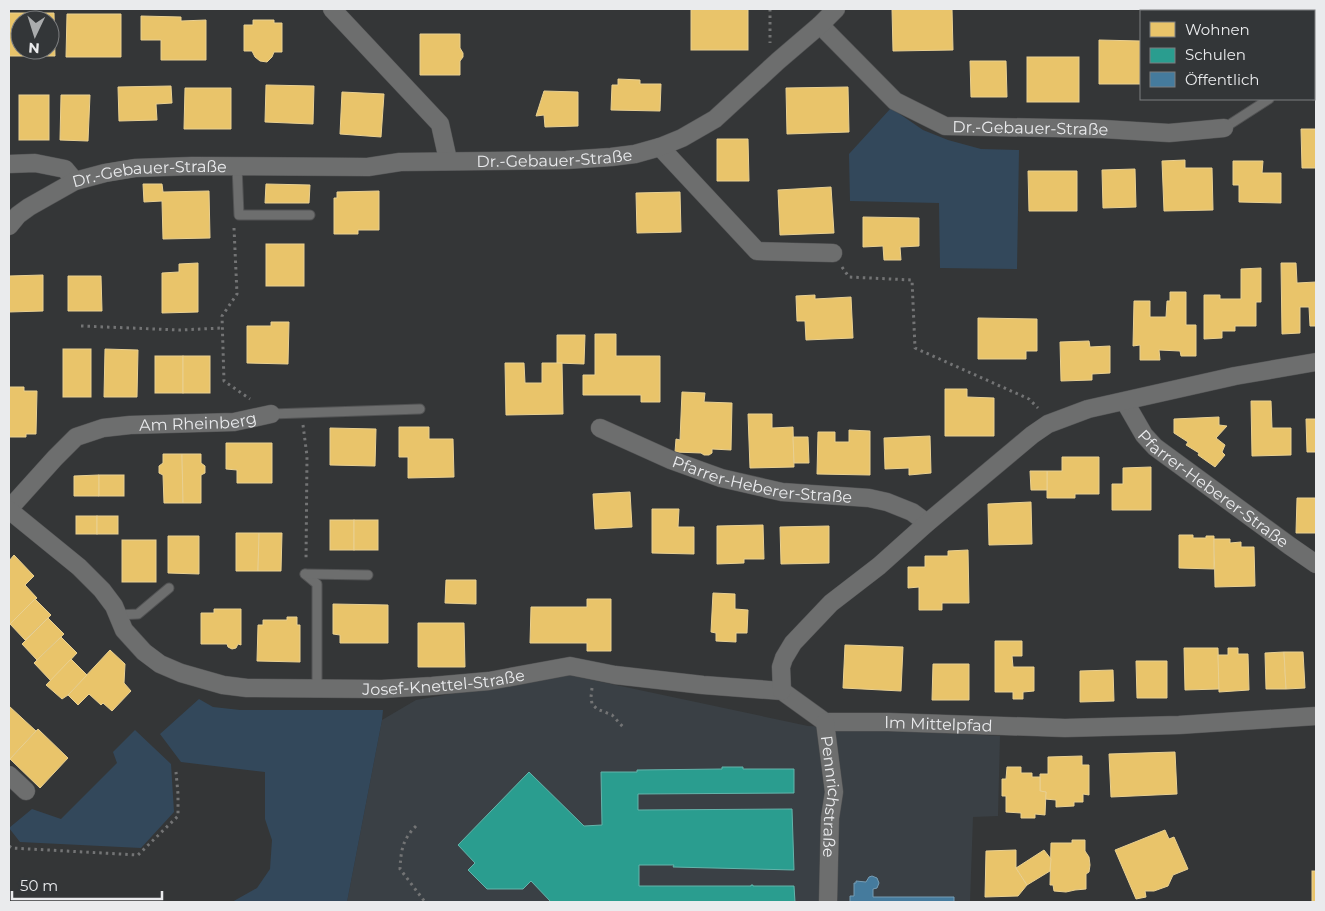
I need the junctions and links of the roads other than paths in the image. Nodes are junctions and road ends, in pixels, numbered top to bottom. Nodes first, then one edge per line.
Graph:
1 (332, 9) edge
2 (836, 9) edge
3 (820, 25) junction
4 (1267, 100) edge
5 (1224, 128) joint
6 (660, 147) junction
7 (448, 160) junction
8 (9, 164) edge
9 (237, 166) junction
10 (74, 180) junction
11 (310, 215) dead end
12 (9, 226) edge
13 (833, 253) road end
14 (1316, 362) edge
15 (1125, 402) junction
16 (420, 409) dead end
17 (271, 414) joint
18 (600, 428) dead end
19 (9, 509) edge
20 (927, 523) junction
21 (1316, 564) edge
22 (368, 575) dead end
23 (169, 588) dead end
24 (117, 615) junction
25 (317, 689) junction
26 (782, 691) junction
27 (1316, 716) edge
28 (825, 722) junction
29 (9, 774) edge
30 (26, 791) dead end
31 (828, 902) edge

1 - 7 street
2 - 3 street, Dr.-Gebauer-Straße
3 - 5 street, Dr.-Gebauer-Straße
3 - 6 street, Dr.-Gebauer-Straße
4 - 5 lane, Dr.-Gebauer-Straße
6 - 7 street, Dr.-Gebauer-Straße
6 - 13 street
7 - 9 street, Dr.-Gebauer-Straße
8 - 10 street, Dr.-Gebauer-Straße
9 - 10 street, Dr.-Gebauer-Straße
9 - 11 lane, Dr.-Gebauer-Straße
10 - 12 street
14 - 15 street
15 - 20 street
15 - 21 street, Pfarrer-Heberer-Straße
16 - 17 lane, Am Rheinberg
17 - 19 street, Am Rheinberg
18 - 20 street, Pfarrer-Heberer-Straße
19 - 24 street, Josef-Knettel-Straße
20 - 26 street
22 - 25 lane
23 - 24 lane
24 - 25 street, Josef-Knettel-Straße
25 - 26 street, Josef-Knettel-Straße
26 - 28 street
27 - 28 street, Im Mittelpfad
28 - 31 street, Pennrichstraße
29 - 30 street

